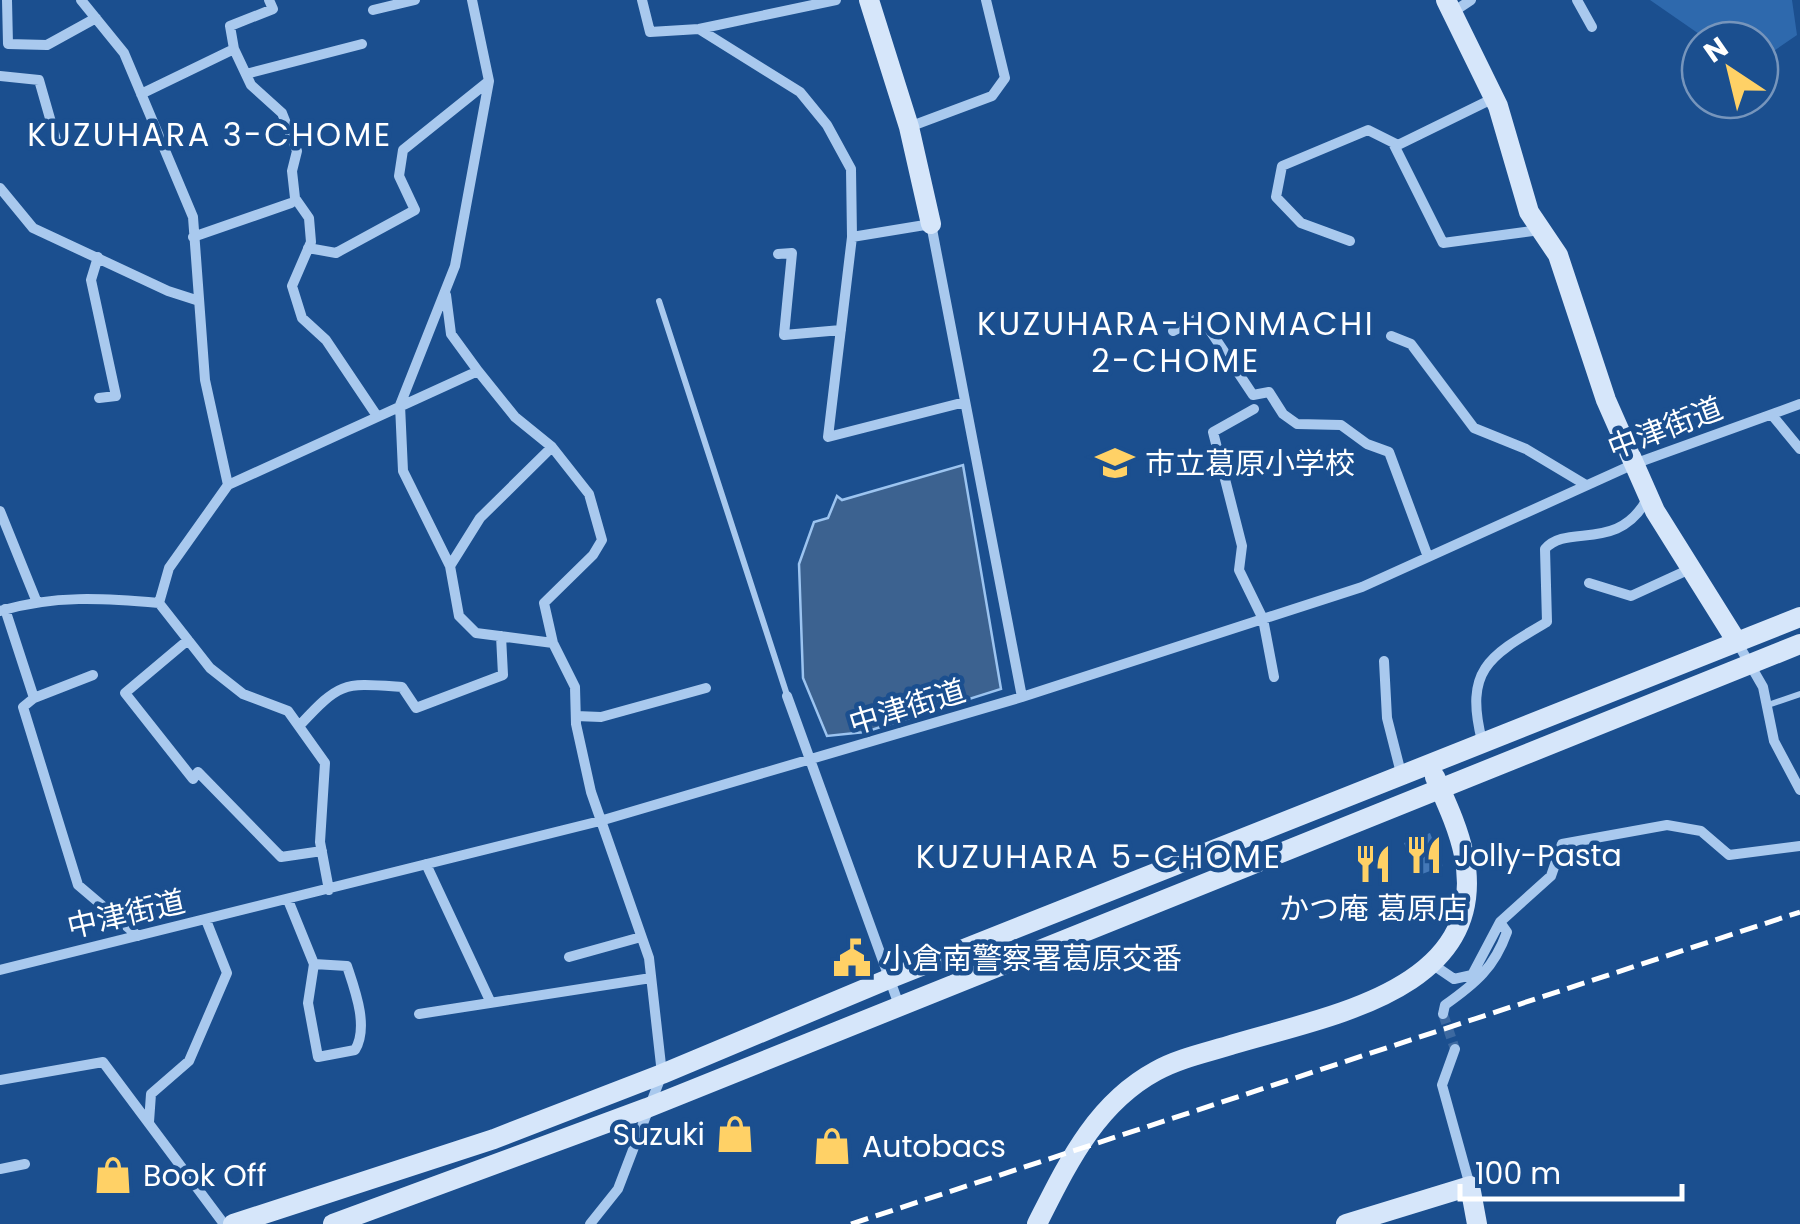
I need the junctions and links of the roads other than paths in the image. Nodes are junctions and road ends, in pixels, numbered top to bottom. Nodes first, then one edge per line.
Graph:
1 (7, 0) edge
2 (80, 0) edge
3 (270, 0) edge
4 (415, 0) edge
5 (472, 0) edge
6 (642, 0) edge
7 (836, 0) edge
8 (869, 0) edge
9 (986, 0) edge
10 (1471, 0) edge
11 (1577, 0) edge
12 (1449, 6) edge
13 (373, 10) dead end
14 (96, 18) junction
15 (1592, 27) dead end
16 (699, 30) junction
17 (362, 44) dead end
18 (234, 49) junction
19 (246, 74) junction
20 (0, 76) edge
21 (489, 81) junction
22 (141, 94) junction
23 (1494, 98) junction
24 (910, 127) junction
25 (1392, 142) junction
26 (57, 144) dead end
27 (0, 188) edge
28 (291, 203) dead end
29 (930, 224) junction
30 (1540, 230) junction
31 (194, 238) junction
32 (852, 238) junction
33 (1350, 241) dead end
34 (308, 248) junction
35 (778, 254) dead end
36 (98, 258) junction
37 (446, 290) junction
38 (196, 300) junction
39 (659, 301) dead end
40 (840, 330) junction
41 (1173, 331) dead end
42 (1390, 336) dead end
43 (478, 371) junction
44 (99, 398) dead end
45 (965, 402) junction
46 (1800, 404) edge
47 (400, 405) junction
48 (1254, 409) dead end
49 (1772, 414) junction
50 (377, 416) junction
51 (552, 447) junction
52 (1800, 449) edge
53 (1634, 464) junction
54 (228, 485) junction
55 (1586, 486) junction
56 (1648, 496) junction
57 (0, 511) edge
58 (1428, 557) junction
59 (450, 566) junction
60 (1690, 570) junction
61 (1588, 583) dead end
62 (36, 600) junction
63 (159, 603) junction
64 (3, 610) edge
65 (1800, 617) edge
66 (1263, 619) junction
67 (501, 636) junction
68 (188, 640) junction
69 (1737, 642) junction
70 (553, 643) junction
71 (1800, 644) edge
72 (1384, 661) dead end
73 (1749, 664) junction
74 (93, 676) dead end
75 (1274, 677) dead end
76 (706, 688) dead end
77 (1800, 694) edge
78 (788, 696) joint
79 (1022, 697) junction
80 (34, 698) junction
81 (1767, 706) junction
82 (576, 716) junction
83 (300, 725) junction
84 (1482, 742) junction
85 (814, 762) junction
86 (1429, 762) junction
87 (1402, 773) junction
88 (1440, 788) junction
89 (1800, 790) edge
90 (600, 820) junction
91 (1800, 846) edge
92 (322, 851) junction
93 (426, 864) junction
94 (329, 890) junction
95 (288, 900) junction
96 (206, 920) junction
97 (1500, 922) junction
98 (138, 936) junction
99 (641, 937) junction
100 (570, 957) dead end
101 (314, 964) junction
102 (1432, 964) junction
103 (0, 970) edge
104 (651, 978) junction
105 (890, 978) junction
106 (492, 1002) junction
107 (899, 1005) junction
108 (419, 1014) dead end
109 (1443, 1014) dead end
110 (1455, 1049) tunnel mouth
111 (662, 1074) junction
112 (0, 1080) edge
113 (646, 1108) junction
114 (148, 1123) junction
115 (25, 1164) dead end
116 (0, 1169) edge
117 (1470, 1186) junction
118 (224, 1224) edge
119 (233, 1224) edge
120 (333, 1224) edge
121 (590, 1224) edge
122 (1038, 1224) edge
123 (1346, 1224) edge
124 (1477, 1224) edge

1 - 14 street
2 - 14 street
3 - 18 street
4 - 13 street
5 - 21 street
6 - 16 street
7 - 16 street
8 - 24 street
9 - 24 street
10 - 12 street
11 - 15 street
12 - 23 street
14 - 22 street
16 - 32 street
17 - 19 street
18 - 19 street
18 - 22 street
19 - 34 street
20 - 26 street
21 - 34 street
21 - 37 street
22 - 31 street
23 - 25 street
23 - 30 street
24 - 29 street
25 - 30 street
25 - 33 street
27 - 36 street
28 - 31 street
29 - 32 street
29 - 45 street
30 - 53 street
31 - 38 street
32 - 40 street
34 - 50 street
35 - 40 street
36 - 38 street
36 - 44 street
37 - 43 street
37 - 47 street
38 - 54 street
39 - 78 lane
40 - 45 street
41 - 58 street
42 - 55 street
43 - 47 street
43 - 51 street
45 - 79 street
46 - 49 street, 中津街道
47 - 50 street
47 - 59 street
48 - 66 street
49 - 52 street
49 - 53 street, 中津街道
50 - 54 street
51 - 59 street
51 - 70 street
53 - 55 street, 中津街道
53 - 56 street
54 - 63 street
55 - 58 street, 中津街道
56 - 60 street
56 - 84 street
57 - 62 street
58 - 66 street, 中津街道
59 - 67 street
60 - 61 street
60 - 69 street
62 - 63 street
62 - 64 street
63 - 68 street
64 - 80 street
65 - 69 street
66 - 75 street
66 - 79 street, 中津街道
67 - 70 street
67 - 83 street
68 - 83 street
68 - 92 street
69 - 73 street
69 - 84 street
70 - 82 street
71 - 73 street
72 - 87 street
73 - 81 street
73 - 88 street
74 - 80 street
76 - 82 street
77 - 81 lane
78 - 85 street
79 - 85 street, 中津街道
80 - 98 street
81 - 89 street
82 - 90 street
83 - 92 street
84 - 86 street
85 - 90 street, 中津街道
85 - 105 street
86 - 87 street
86 - 88 street
87 - 105 street
88 - 102 street
88 - 107 street
90 - 93 street, 中津街道
90 - 99 street
91 - 97 street
92 - 94 street
93 - 94 street, 中津街道
93 - 106 street
94 - 95 street, 中津街道
95 - 96 street, 中津街道
95 - 101 street
96 - 98 street, 中津街道
96 - 114 street
97 - 102 street
97 - 109 street
98 - 103 street, 中津街道
99 - 100 street
99 - 104 street
101 - 101 street
102 - 122 street
104 - 106 street
104 - 111 street
105 - 107 street
105 - 111 street
106 - 108 street
107 - 113 street
110 - 117 street
111 - 113 street
111 - 119 street
112 - 114 street
113 - 120 street
113 - 121 street
114 - 118 street
115 - 116 street
117 - 123 street
117 - 124 street

